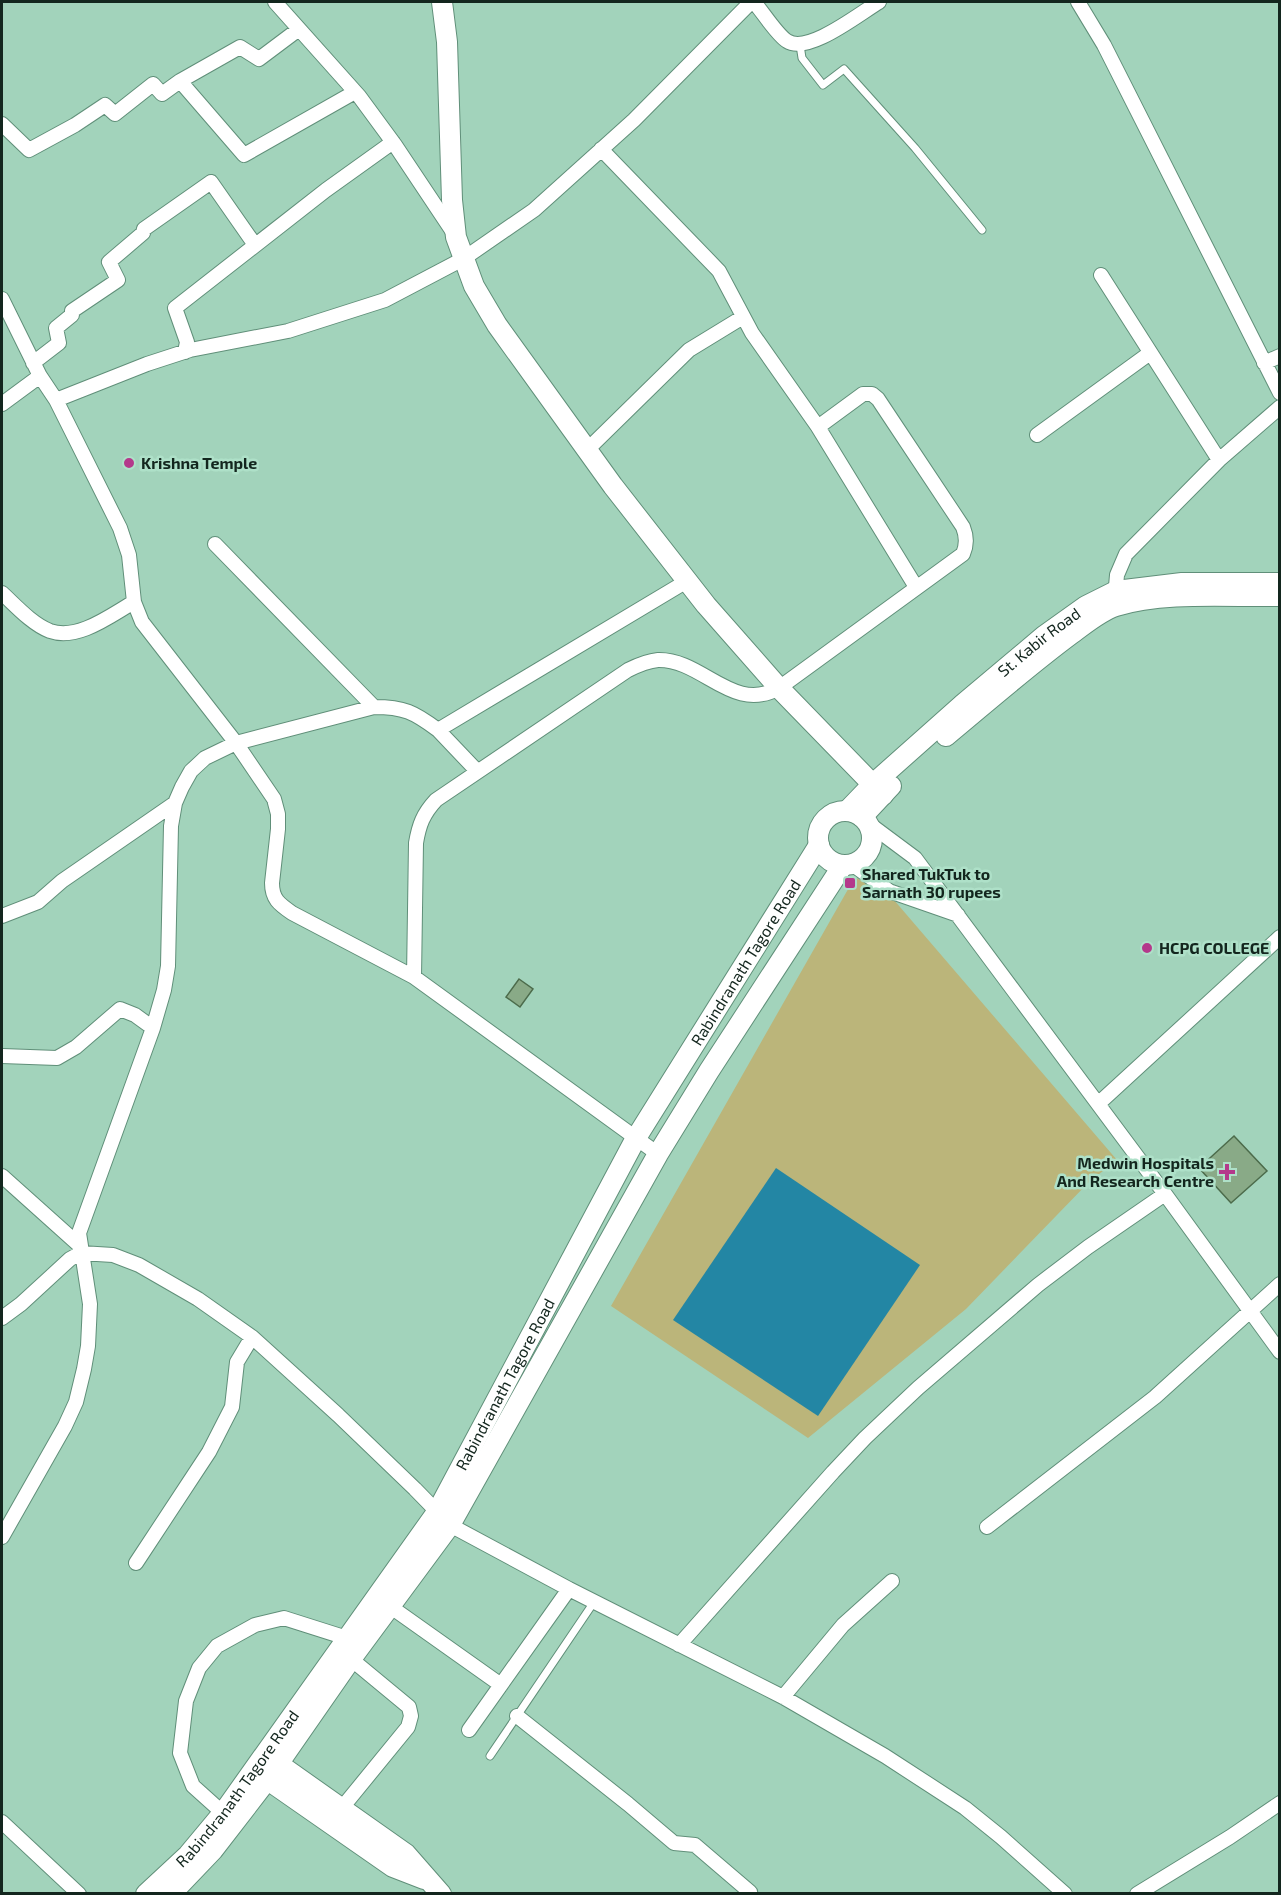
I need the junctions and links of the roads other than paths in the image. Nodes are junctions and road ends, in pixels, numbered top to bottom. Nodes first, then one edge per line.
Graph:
1 (275, 2) edge
2 (442, 2) edge
3 (752, 2) edge
4 (879, 2) edge
5 (1078, 2) edge
6 (299, 29) junction
7 (800, 45) junction
8 (180, 81) junction
9 (355, 92) junction
10 (2, 124) edge
11 (393, 142) junction
12 (601, 149) junction
13 (982, 230) dead end
14 (456, 237) junction
15 (255, 245) junction
16 (463, 259) junction
17 (1101, 275) dead end
18 (2, 299) edge
19 (743, 317) junction
20 (185, 352) junction
21 (1150, 352) junction
22 (1280, 356) edge
23 (33, 363) junction
24 (1264, 363) junction
25 (40, 376) junction
26 (1280, 393) edge
27 (56, 400) junction
28 (2, 404) edge
29 (1280, 407) edge
30 (818, 427) junction
31 (1037, 435) dead end
32 (587, 450) junction
33 (1219, 460) junction
34 (215, 544) dead end
35 (687, 581) junction
36 (1280, 583) edge
37 (916, 587) junction
38 (2, 593) edge
39 (1280, 596) edge
40 (1115, 599) junction
41 (134, 602) junction
42 (779, 688) junction
43 (374, 707) junction
44 (438, 730) junction
45 (236, 743) junction
46 (477, 771) junction
47 (878, 790) junction
48 (175, 803) junction
49 (859, 817) junction
50 (819, 845) junction
51 (848, 864) junction
52 (958, 915) junction
53 (2, 916) edge
54 (1280, 937) edge
55 (414, 977) junction
56 (153, 1028) junction
57 (2, 1056) edge
58 (1098, 1104) junction
59 (636, 1138) junction
60 (658, 1154) junction
61 (2, 1176) edge
62 (1165, 1194) junction
63 (80, 1249) junction
64 (1280, 1284) edge
65 (1251, 1311) junction
66 (3, 1314) edge
67 (252, 1337) junction
68 (1280, 1352) edge
69 (443, 1519) junction
70 (987, 1527) dead end
71 (2, 1537) edge
72 (136, 1563) dead end
73 (892, 1581) dead end
74 (569, 1589) junction
75 (594, 1602) junction
76 (391, 1607) junction
77 (347, 1638) junction
78 (679, 1645) junction
79 (351, 1659) junction
80 (501, 1685) junction
81 (783, 1697) junction
82 (517, 1716) junction
83 (469, 1730) dead end
84 (490, 1756) dead end
85 (266, 1767) junction
86 (1280, 1803) edge
87 (341, 1809) junction
88 (223, 1813) junction
89 (2, 1822) edge
90 (435, 1887) edge
91 (79, 1893) edge
92 (146, 1893) edge
93 (171, 1893) edge
94 (748, 1893) edge
95 (1065, 1893) edge
96 (1137, 1893) edge

1 - 6 street
2 - 14 main road
3 - 7 street
3 - 12 street
4 - 7 street
5 - 24 street
6 - 8 street
6 - 9 street
7 - 13 lane
8 - 9 street
8 - 10 street
9 - 11 street
11 - 14 street
11 - 15 street
12 - 16 street
12 - 19 street
14 - 16 main road
15 - 20 street
15 - 23 street
16 - 20 street
16 - 32 main road
17 - 21 street
18 - 23 street
19 - 30 street
19 - 32 street
20 - 27 street
21 - 31 street
21 - 33 street
22 - 24 street
23 - 25 street
24 - 26 street
25 - 27 street
25 - 28 street
27 - 41 street
29 - 33 street
30 - 37 street
30 - 37 street
32 - 35 main road
33 - 40 street
34 - 43 street
35 - 42 main road
35 - 44 street
36 - 40 main road, St. Kabir Road
37 - 42 street
38 - 41 street
39 - 40 main road, St. Kabir Road
40 - 47 main road, St. Kabir Road
41 - 45 street
42 - 46 street
42 - 47 main road
43 - 44 street
43 - 45 street
44 - 46 street
45 - 48 street
45 - 55 street
46 - 55 street
47 - 49 main road, St. Kabir Road
48 - 53 street
48 - 56 street
49 - 50 main road, Rabindranath Tagore Road
49 - 51 main road, Rabindranath Tagore Road
49 - 52 street
50 - 51 main road
50 - 59 main road, Rabindranath Tagore Road
51 - 52 street
51 - 60 main road, Rabindranath Tagore Road
52 - 58 street
54 - 58 street
55 - 59 street
56 - 57 street
56 - 63 street
58 - 62 street
59 - 60 street
59 - 69 main road, Rabindranath Tagore Road
60 - 69 main road, Rabindranath Tagore Road
61 - 63 street
62 - 65 street
62 - 78 street
63 - 66 street
63 - 67 street
63 - 71 street
64 - 65 street
65 - 68 street
65 - 70 street
67 - 69 street
67 - 72 street
69 - 74 street
69 - 76 main road, Rabindranath Tagore Road
69 - 77 main road, Rabindranath Tagore Road
73 - 81 street
74 - 75 street
74 - 80 street
75 - 78 street
75 - 82 lane
76 - 79 main road, Rabindranath Tagore Road
76 - 80 street
77 - 85 main road, Rabindranath Tagore Road
77 - 88 street
78 - 81 street
79 - 85 main road, Rabindranath Tagore Road
79 - 87 street
80 - 83 street
81 - 95 street
82 - 84 lane
82 - 94 street
85 - 87 main road
85 - 88 main road, Rabindranath Tagore Road
85 - 90 main road
85 - 93 main road, Rabindranath Tagore Road
86 - 96 street
87 - 90 main road
88 - 92 main road, Rabindranath Tagore Road
89 - 91 street

